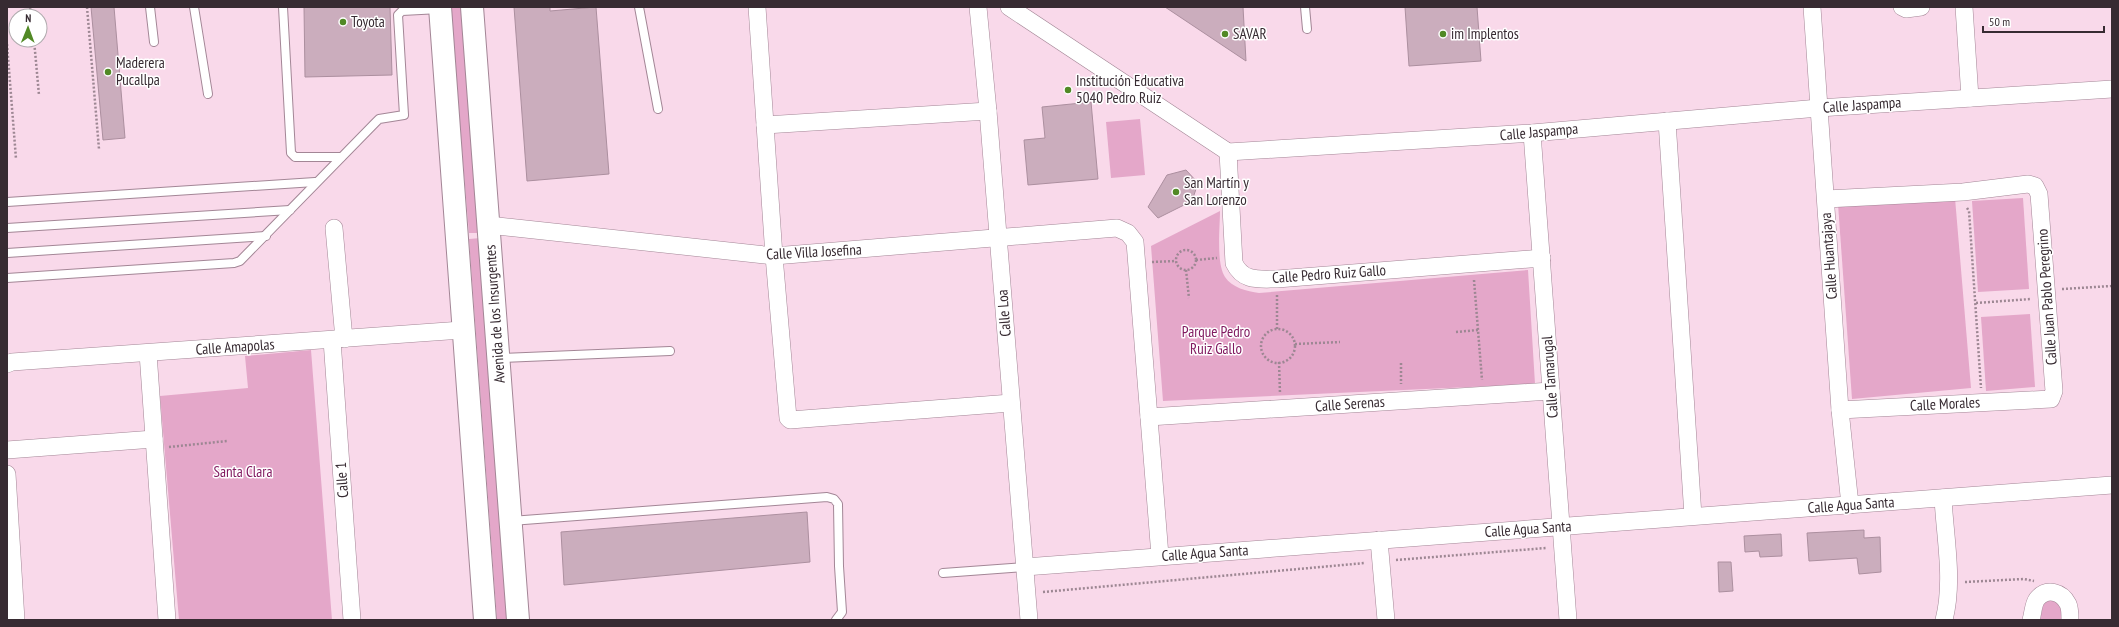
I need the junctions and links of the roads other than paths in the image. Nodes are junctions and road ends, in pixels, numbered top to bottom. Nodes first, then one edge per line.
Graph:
1 (150, 7) edge
2 (194, 7) edge
3 (284, 7) edge
4 (472, 7) edge
5 (639, 7) edge
6 (757, 7) edge
7 (978, 7) edge
8 (1009, 7) edge
9 (1305, 7) edge
10 (1812, 7) edge
11 (1902, 7) edge
12 (1921, 7) edge
13 (1964, 7) edge
14 (440, 8) edge
15 (1307, 29) dead end
16 (154, 42) dead end
17 (2112, 89) edge
18 (208, 94) dead end
19 (1970, 98) junction
20 (1819, 108) junction
21 (658, 109) dead end
22 (988, 111) junction
23 (1667, 121) junction
24 (765, 125) junction
25 (1532, 133) junction
26 (1228, 152) junction
27 (341, 157) junction
28 (315, 182) junction
29 (1826, 199) junction
30 (7, 202) edge
31 (290, 210) junction
32 (488, 225) junction
33 (7, 228) edge
34 (334, 228) dead end
35 (266, 236) junction
36 (998, 238) junction
37 (7, 253) edge
38 (774, 256) junction
39 (1542, 258) junction
40 (7, 278) edge
41 (462, 330) junction
42 (338, 339) junction
43 (670, 351) dead end
44 (148, 353) junction
45 (498, 358) junction
46 (7, 364) edge
47 (1551, 391) junction
48 (2051, 399) joint
49 (1011, 403) junction
50 (1840, 410) junction
51 (1149, 417) junction
52 (155, 444) junction
53 (7, 450) edge
54 (7, 474) edge
55 (2112, 485) edge
56 (1943, 498) junction
57 (1850, 505) junction
58 (1693, 516) junction
59 (510, 521) junction
60 (1561, 526) junction
61 (1379, 540) junction
62 (1160, 556) junction
63 (1025, 567) junction
64 (943, 573) dead end
65 (16, 620) edge
66 (167, 620) edge
67 (352, 620) edge
68 (485, 620) edge
69 (518, 620) edge
70 (836, 620) edge
71 (1029, 620) edge
72 (1386, 620) edge
73 (1568, 620) edge
74 (1944, 620) edge
75 (2031, 620) edge
76 (2070, 620) edge

1 - 16 lane
2 - 18 lane
3 - 27 lane
4 - 32 main road, Avenida de los Insurgentes
5 - 21 lane
6 - 24 street
7 - 22 street, Calle Loa
8 - 26 street
9 - 15 lane
10 - 20 street, Calle Huantajaya
11 - 12 street
13 - 19 street
14 - 27 lane
14 - 41 main road
17 - 19 street, Calle Jaspampa
19 - 20 street, Calle Jaspampa
20 - 23 street, Calle Jaspampa
20 - 29 street, Calle Huantajaya
22 - 24 street
22 - 36 street, Calle Loa
23 - 25 street, Calle Jaspampa
23 - 58 street
24 - 38 street
25 - 26 street, Calle Jaspampa
25 - 39 street, Calle Tamarugal
26 - 39 street, Calle Pedro Ruiz Gallo
27 - 28 lane
28 - 30 lane
28 - 31 lane
29 - 48 street, Calle Juan Pablo Peregrino
29 - 50 street, Calle Huantajaya
31 - 33 lane
31 - 35 lane
32 - 38 street, Calle Villa Josefina
32 - 45 main road, Avenida de los Insurgentes
34 - 42 street, Calle 1
35 - 37 lane
35 - 40 lane
36 - 38 street, Calle Villa Josefina
36 - 49 street, Calle Loa
36 - 51 street, Calle Villa Josefina
38 - 49 street
39 - 47 street, Calle Tamarugal
41 - 42 street, Calle Amapolas
41 - 68 main road
42 - 44 street, Calle Amapolas
42 - 67 street, Calle 1
43 - 45 lane
44 - 46 street, Calle Amapolas
44 - 52 street
45 - 59 main road, Avenida de los Insurgentes
47 - 51 street, Calle Serenas
47 - 60 street, Calle Tamarugal
48 - 50 street, Calle Morales
49 - 63 street, Calle Loa
50 - 57 street, Calle Huantajaya
51 - 62 street
52 - 53 street
52 - 66 street
54 - 65 street
55 - 56 street, Calle Agua Santa
56 - 57 street, Calle Agua Santa
56 - 74 street
57 - 58 street, Calle Agua Santa
58 - 60 street, Calle Agua Santa
59 - 69 main road, Avenida de los Insurgentes
59 - 70 lane
60 - 61 street, Calle Agua Santa
60 - 73 street, Calle Tamarugal
61 - 62 street, Calle Agua Santa
61 - 72 street
62 - 63 street, Calle Agua Santa
63 - 64 lane, Calle Agua Santa
63 - 71 street, Calle Loa
75 - 76 street

